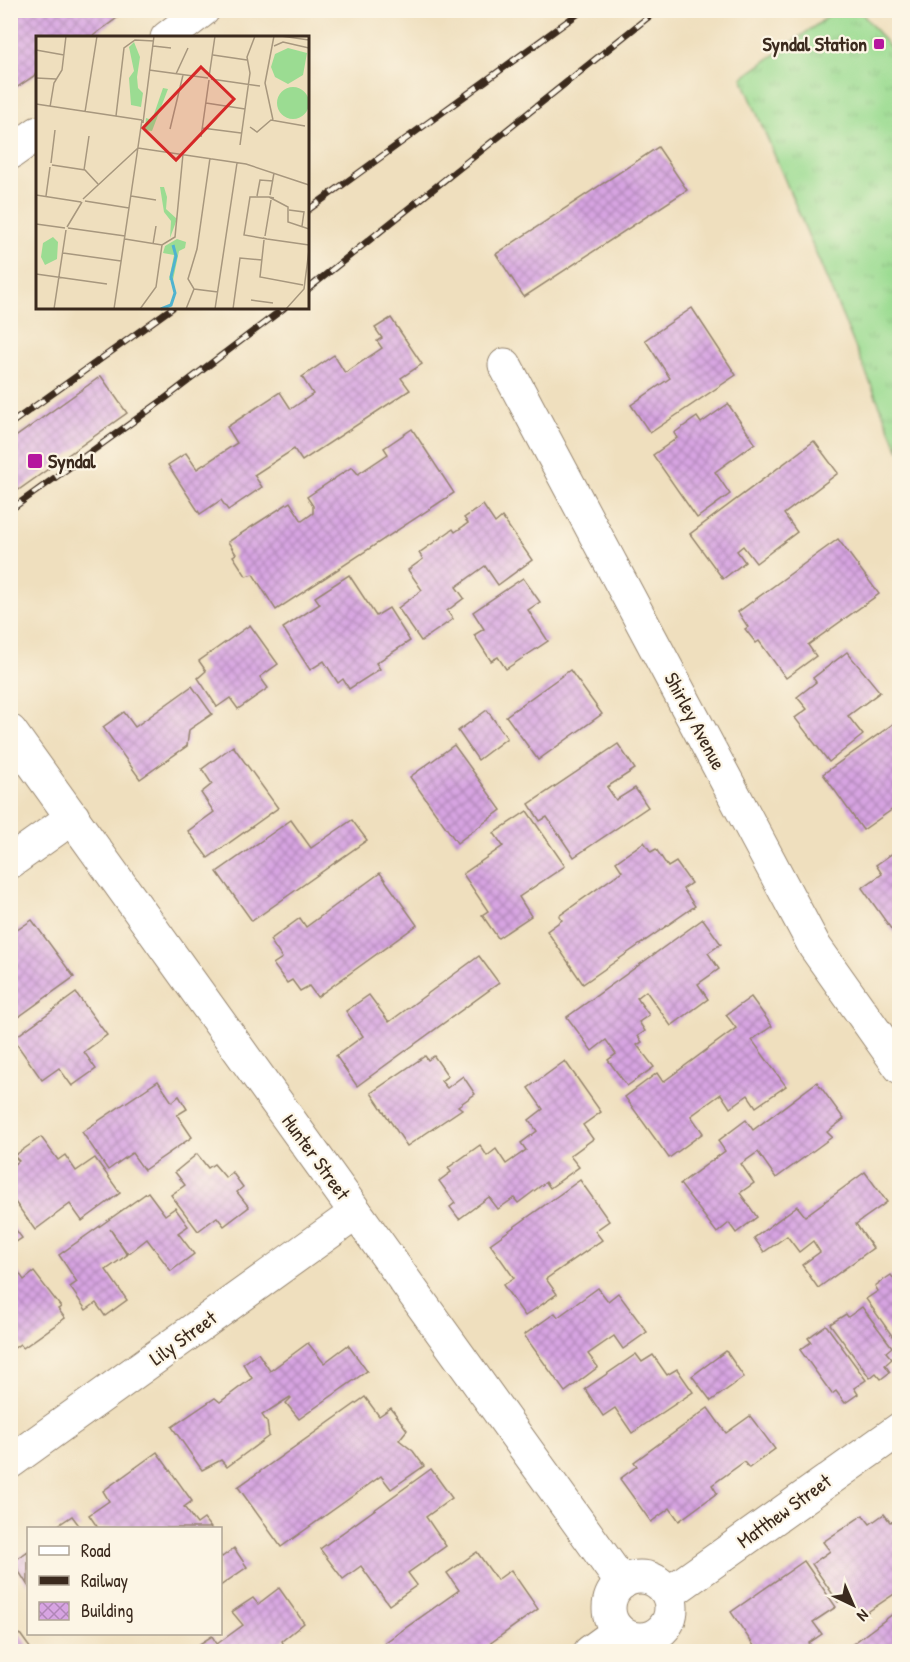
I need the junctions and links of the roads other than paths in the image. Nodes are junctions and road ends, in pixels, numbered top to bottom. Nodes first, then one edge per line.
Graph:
1 (203, 10) edge
2 (170, 36) edge
3 (36, 134) edge
4 (10, 153) edge
5 (505, 366) dead end
6 (10, 731) edge
7 (73, 817) junction
8 (10, 862) edge
9 (900, 1067) edge
10 (357, 1213) junction
11 (900, 1429) edge
12 (10, 1462) edge
13 (622, 1583) junction
14 (668, 1594) junction
15 (619, 1631) junction
16 (664, 1643) edge
17 (590, 1652) edge

1 - 2 street
3 - 4 street
5 - 9 street, Shirley Avenue
6 - 7 street, Hunter Street
7 - 8 street
7 - 10 street, Hunter Street
10 - 12 street, Lily Street
10 - 13 street, Hunter Street
11 - 14 street, Matthew Street
13 - 14 street
13 - 15 street
14 - 16 street
15 - 16 street
15 - 17 street

